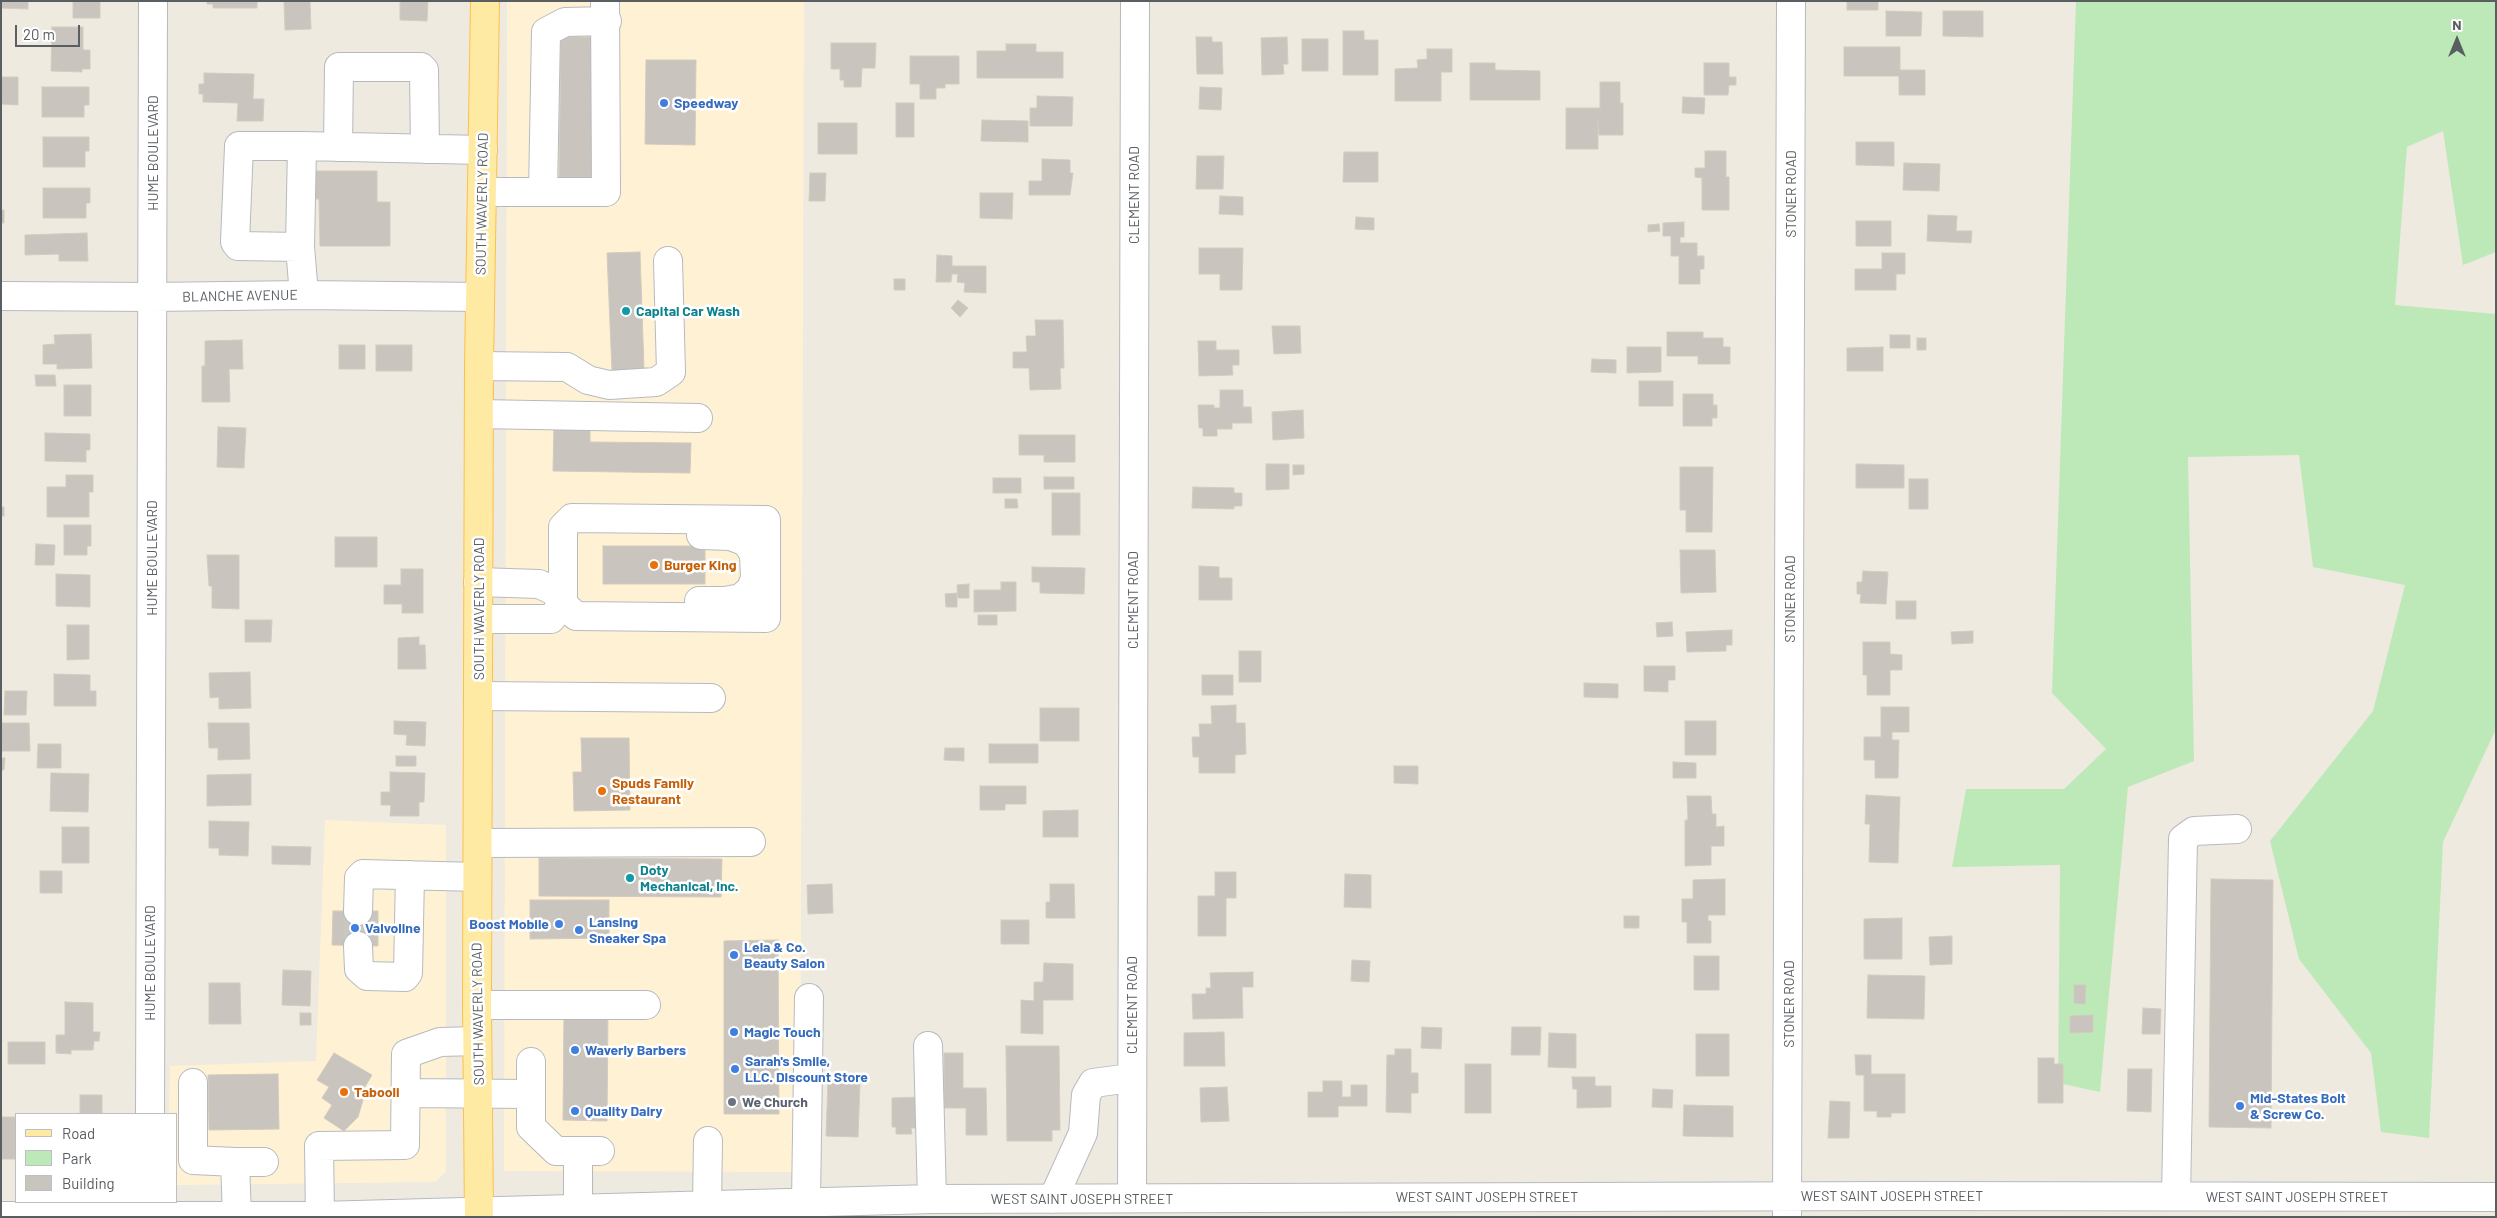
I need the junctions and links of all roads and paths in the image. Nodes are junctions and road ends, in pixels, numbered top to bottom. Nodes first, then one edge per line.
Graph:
1 (153, 1) edge
2 (485, 1) edge
3 (1135, 1) edge
4 (1791, 1) edge
5 (606, 11) edge
6 (302, 146) junction
7 (338, 147) junction
8 (425, 149) junction
9 (483, 150) junction
10 (483, 192) junction
11 (543, 192) junction
12 (300, 247) junction
13 (668, 261) dead end
14 (304, 295) junction
15 (1, 296) edge
16 (152, 298) junction
17 (480, 298) junction
18 (479, 366) junction
19 (479, 414) junction
20 (698, 418) dead end
21 (478, 582) junction
22 (563, 604) junction
23 (479, 619) junction
24 (479, 696) junction
25 (711, 698) dead end
26 (2237, 829) dead end
27 (751, 842) dead end
28 (478, 843) junction
29 (410, 875) junction
30 (477, 877) junction
31 (358, 911) tunnel mouth
32 (358, 946) tunnel mouth
33 (809, 998) dead end
34 (477, 1005) junction
35 (646, 1005) dead end
36 (477, 1041) junction
37 (928, 1046) dead end
38 (531, 1062) dead end
39 (1132, 1078) junction
40 (193, 1083) dead end
41 (406, 1093) junction
42 (479, 1093) junction
43 (531, 1094) junction
44 (150, 1113) edge
45 (708, 1141) dead end
46 (235, 1162) junction
47 (264, 1162) dead end
48 (2176, 1196) junction
49 (1132, 1198) junction
50 (932, 1199) junction
51 (1053, 1199) junction
52 (806, 1202) junction
53 (150, 1203) edge
54 (707, 1204) junction
55 (2478, 1204) edge
56 (1902, 1206) edge
57 (1964, 1206) edge
58 (2020, 1206) edge
59 (1353, 1207) edge
60 (1509, 1207) edge
61 (1608, 1207) edge
62 (1706, 1207) edge
63 (1788, 1207) edge
64 (2220, 1207) edge
65 (2378, 1207) edge
66 (578, 1210) junction
67 (479, 1214) edge
68 (1, 1216) edge
69 (236, 1216) edge
70 (320, 1216) edge
71 (150, 1217) edge

1 - 16 street, HUME BOULEVARD
2 - 9 main road, SOUTH WAVERLY ROAD
3 - 39 street, CLEMENT ROAD
4 - 63 street, STONER ROAD
5 - 11 street
5 - 11 street
6 - 7 street
6 - 12 street
6 - 12 street
7 - 8 street
7 - 8 street
8 - 9 street
9 - 10 main road, SOUTH WAVERLY ROAD
10 - 11 street
10 - 17 main road, SOUTH WAVERLY ROAD
12 - 14 street
13 - 18 street
14 - 16 street, BLANCHE AVENUE
14 - 17 street, BLANCHE AVENUE
15 - 16 street, BLANCHE AVENUE
16 - 44 street, HUME BOULEVARD
17 - 18 main road, SOUTH WAVERLY ROAD
18 - 19 main road, SOUTH WAVERLY ROAD
19 - 20 street
19 - 21 main road, SOUTH WAVERLY ROAD
21 - 22 street
21 - 23 main road, SOUTH WAVERLY ROAD
22 - 22 street
22 - 23 street
23 - 24 main road, SOUTH WAVERLY ROAD
24 - 25 street
24 - 28 main road, SOUTH WAVERLY ROAD
26 - 48 street
27 - 28 street
28 - 30 main road, SOUTH WAVERLY ROAD
29 - 30 street
29 - 31 street
29 - 32 street
30 - 34 main road, SOUTH WAVERLY ROAD
33 - 52 street
34 - 35 street
34 - 36 main road, SOUTH WAVERLY ROAD
36 - 41 street
36 - 42 main road, SOUTH WAVERLY ROAD
37 - 50 street
38 - 43 street
39 - 49 street, CLEMENT ROAD
39 - 51 street
40 - 46 street
41 - 42 street
41 - 70 street
42 - 43 street
42 - 67 main road, SOUTH WAVERLY ROAD
43 - 66 street
45 - 54 street
46 - 47 street
46 - 69 street
48 - 58 street, WEST SAINT JOSEPH STREET
48 - 64 street, WEST SAINT JOSEPH STREET
49 - 51 street, WEST SAINT JOSEPH STREET
49 - 59 street, WEST SAINT JOSEPH STREET
50 - 51 street, WEST SAINT JOSEPH STREET
50 - 52 street, WEST SAINT JOSEPH STREET
52 - 54 street, WEST SAINT JOSEPH STREET
53 - 71 street
54 - 66 street, WEST SAINT JOSEPH STREET
55 - 65 street, WEST SAINT JOSEPH STREET
56 - 57 street, WEST SAINT JOSEPH STREET
56 - 63 street, WEST SAINT JOSEPH STREET
57 - 58 street, WEST SAINT JOSEPH STREET
59 - 60 street, WEST SAINT JOSEPH STREET
60 - 61 street, WEST SAINT JOSEPH STREET
61 - 62 street, WEST SAINT JOSEPH STREET
62 - 63 street, WEST SAINT JOSEPH STREET
64 - 65 street, WEST SAINT JOSEPH STREET
66 - 67 street, WEST SAINT JOSEPH STREET
67 - 70 street, WEST SAINT JOSEPH STREET
68 - 71 street, WEST SAINT JOSEPH STREET
69 - 70 street, WEST SAINT JOSEPH STREET
69 - 71 street, WEST SAINT JOSEPH STREET

